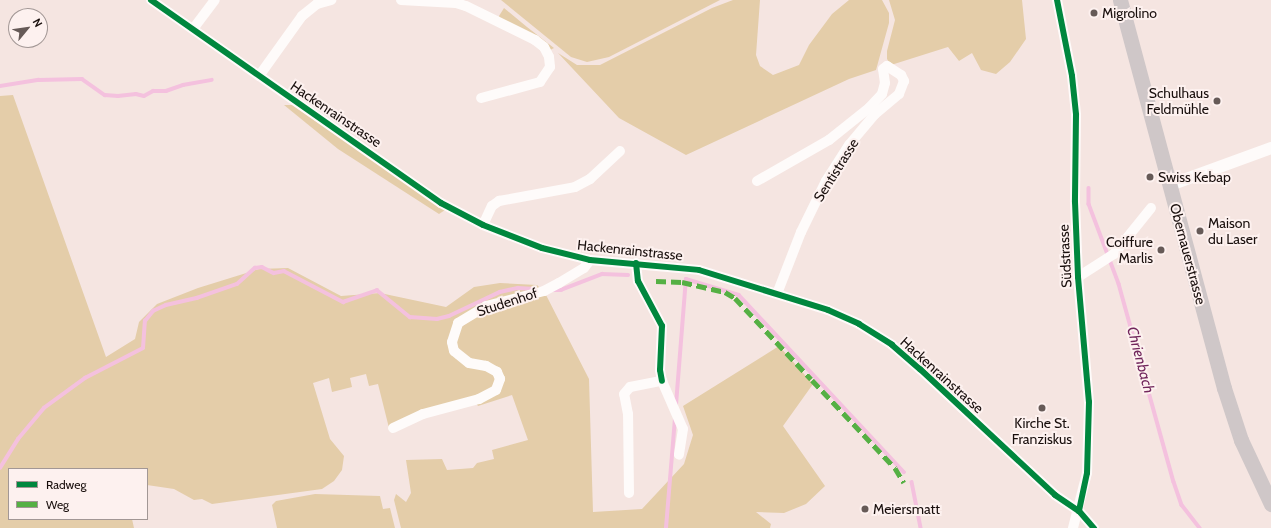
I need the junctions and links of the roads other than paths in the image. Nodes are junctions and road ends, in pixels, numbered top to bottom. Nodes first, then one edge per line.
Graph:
1 (151, 0) edge
2 (215, 0) edge
3 (331, 0) edge
4 (401, 0) edge
5 (1057, 0) edge
6 (1120, 0) edge
7 (193, 29) junction
8 (259, 76) junction
9 (481, 98) dead end
10 (1271, 148) edge
11 (620, 151) dead end
12 (757, 181) dead end
13 (1170, 185) junction
14 (1151, 208) dead end
15 (483, 225) junction
16 (590, 260) junction
17 (636, 263) junction
18 (1078, 277) junction
19 (777, 294) junction
20 (662, 381) junction
21 (393, 428) dead end
22 (679, 455) dead end
23 (629, 493) dead end
24 (1271, 504) edge
25 (1079, 511) junction
26 (1073, 528) edge
27 (1094, 528) edge

1 - 7 street, Hackenrainstrasse
2 - 7 street
3 - 8 street
4 - 9 street
5 - 18 street, Südstrasse
6 - 13 main road, Obernauerstrasse
7 - 8 street, Hackenrainstrasse
8 - 15 street, Hackenrainstrasse
10 - 13 street
11 - 15 street
12 - 19 street, Sentistrasse
13 - 24 main road, Obernauerstrasse
14 - 18 street
15 - 16 street, Hackenrainstrasse
16 - 17 street, Hackenrainstrasse
16 - 21 street, Studenhof
17 - 19 street, Hackenrainstrasse
17 - 20 street
18 - 25 street, Südstrasse
19 - 25 street, Hackenrainstrasse
20 - 22 street
20 - 23 street
25 - 26 street, Südstrasse
25 - 27 street, Hackenrainstrasse

